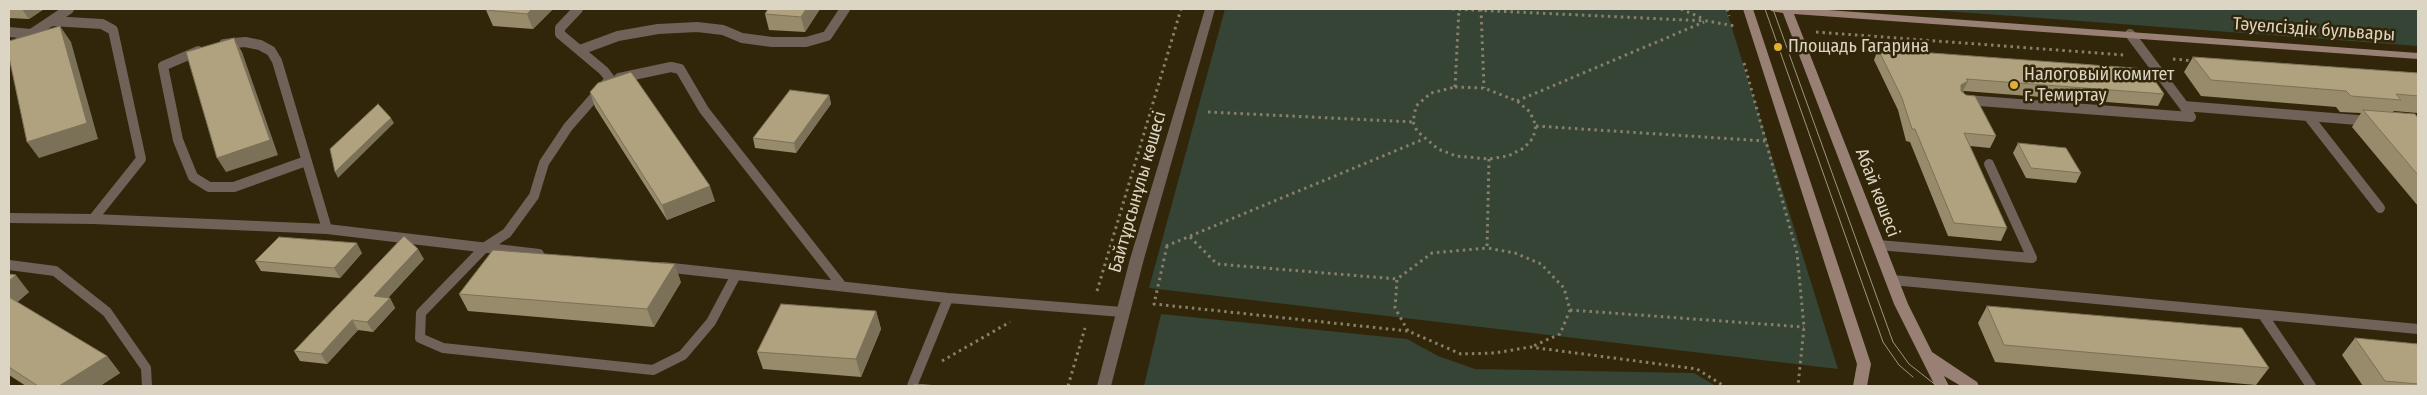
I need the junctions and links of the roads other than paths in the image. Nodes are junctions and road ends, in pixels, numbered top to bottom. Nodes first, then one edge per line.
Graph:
1 (69, 9) edge
2 (578, 9) edge
3 (845, 9) edge
4 (1210, 9) edge
5 (1748, 9) edge
6 (1783, 9) edge
7 (51, 21) junction
8 (9, 32) edge
9 (31, 34) junction
10 (2130, 34) junction
11 (9, 49) edge
12 (580, 50) junction
13 (2418, 56) edge
14 (610, 79) junction
15 (1962, 100) edge
16 (2184, 106) junction
17 (2308, 116) junction
18 (2382, 122) edge
19 (306, 161) junction
20 (1988, 164) dead end
21 (2380, 208) dead end
22 (9, 218) edge
23 (93, 219) junction
24 (327, 229) junction
25 (1878, 245) junction
26 (484, 248) junction
27 (552, 255) edge
28 (9, 265) edge
29 (649, 266) edge
30 (736, 275) junction
31 (1892, 280) junction
32 (842, 286) junction
33 (948, 298) junction
34 (1122, 312) junction
35 (2263, 315) junction
36 (2418, 329) edge
37 (1925, 352) junction
38 (914, 381) edge
39 (147, 386) edge
40 (1104, 386) edge
41 (1860, 386) edge
42 (1942, 386) edge
43 (1972, 386) edge
44 (2311, 386) edge

1 - 7 lane
2 - 12 lane
3 - 12 lane
4 - 34 street, Байтұрсынұлы көшесі
5 - 41 street
6 - 10 street, Тәуелсіздік бульвары
6 - 25 street, Абай көшесі
7 - 9 lane
7 - 23 lane
8 - 9 lane
9 - 11 lane
10 - 13 street, Тәуелсіздік бульвары
10 - 16 lane
12 - 14 lane
14 - 26 lane
14 - 32 lane
15 - 16 lane
16 - 17 lane
17 - 18 lane
17 - 21 lane
19 - 19 lane
19 - 24 lane
20 - 25 lane
22 - 23 lane
23 - 24 lane
24 - 26 lane
25 - 31 street, Абай көшесі
26 - 27 lane
26 - 30 lane
28 - 39 lane
29 - 30 lane
30 - 32 lane
31 - 35 lane
31 - 37 street, Абай көшесі
32 - 33 lane
33 - 34 lane
33 - 38 lane
34 - 40 street, Байтұрсынұлы көшесі
35 - 36 lane
35 - 44 lane
37 - 42 street, Абай көшесі
37 - 43 street

